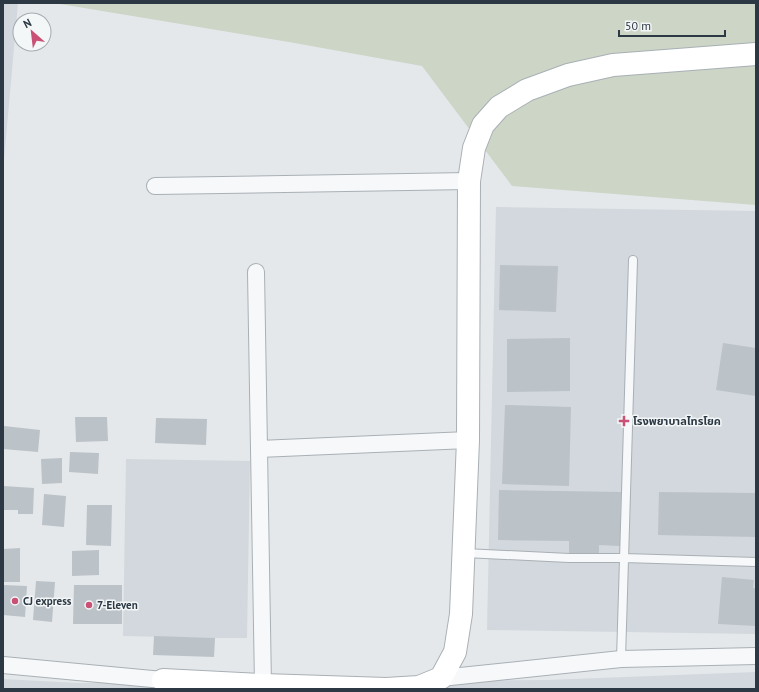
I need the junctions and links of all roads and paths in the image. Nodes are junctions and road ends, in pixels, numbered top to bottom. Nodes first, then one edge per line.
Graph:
1 (756, 54) edge
2 (468, 181) junction
3 (155, 186) dead end
4 (633, 260) dead end
5 (256, 272) dead end
6 (468, 440) junction
7 (259, 449) junction
8 (463, 553) junction
9 (624, 558) junction
10 (756, 562) edge
11 (756, 656) edge
12 (621, 659) junction
13 (3, 665) edge
14 (442, 678) junction
15 (163, 680) joint
16 (263, 685) junction

1 - 2 main road
2 - 3 street
2 - 6 main road
4 - 9 lane
5 - 7 street
6 - 7 street
6 - 8 main road
7 - 16 street
8 - 9 lane
8 - 14 main road
9 - 10 lane
9 - 12 lane
11 - 12 street
12 - 14 street
13 - 15 street
14 - 16 main road
15 - 16 main road

